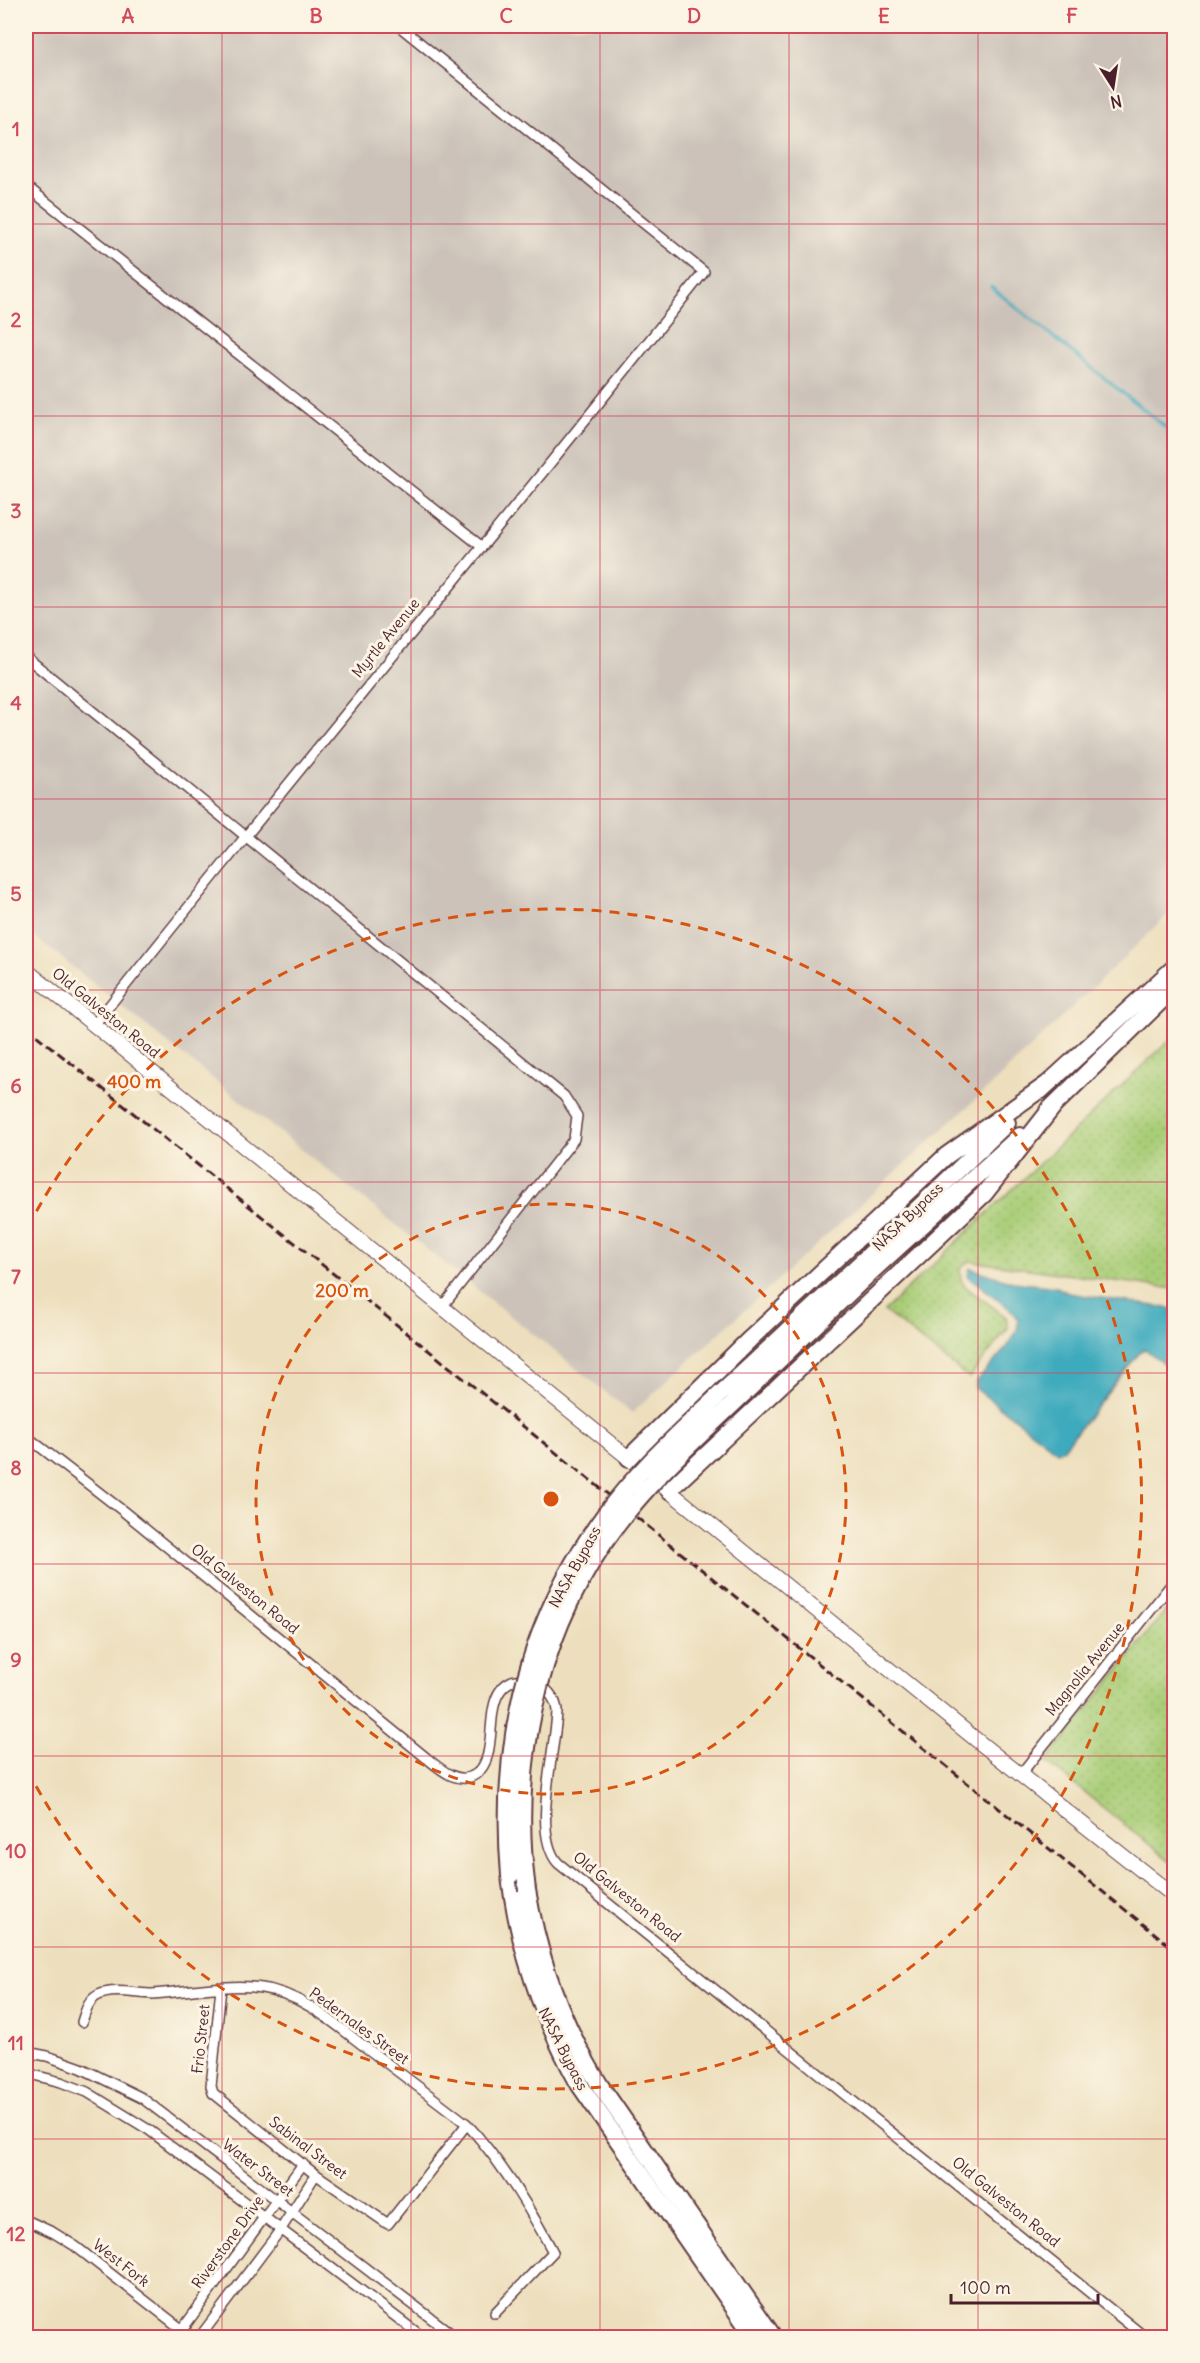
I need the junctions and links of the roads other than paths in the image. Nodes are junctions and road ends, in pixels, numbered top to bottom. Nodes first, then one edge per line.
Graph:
1 (399, 26) edge
2 (26, 186) edge
3 (481, 546) junction
4 (26, 657) edge
5 (244, 836) junction
6 (1174, 968) edge
7 (26, 970) edge
8 (1174, 988) edge
9 (94, 1025) junction
10 (1048, 1083) junction
11 (1055, 1104) junction
12 (870, 1264) junction
13 (442, 1307) junction
14 (750, 1339) junction
15 (794, 1374) junction
16 (26, 1436) edge
17 (629, 1458) junction
18 (669, 1490) junction
19 (1174, 1581) edge
20 (1020, 1774) junction
21 (1174, 1896) edge
22 (221, 1988) junction
23 (82, 2022) dead end
24 (26, 2052) edge
25 (26, 2073) edge
26 (213, 2093) joint
27 (467, 2124) junction
28 (303, 2164) junction
29 (316, 2174) junction
30 (277, 2200) junction
31 (291, 2211) junction
32 (265, 2217) junction
33 (26, 2220) edge
34 (281, 2229) junction
35 (495, 2313) dead end
36 (179, 2334) edge
37 (193, 2337) edge
38 (199, 2337) edge
39 (424, 2337) edge
40 (457, 2337) edge
41 (755, 2337) edge
42 (774, 2337) edge
43 (1146, 2337) edge

1 - 3 street, Myrtle Avenue
2 - 3 street
3 - 5 street, Myrtle Avenue
4 - 5 street
5 - 9 street, Myrtle Avenue
5 - 13 street
6 - 10 highway, NASA Bypass
7 - 9 main road, Old Galveston Road
8 - 11 highway, NASA Bypass
9 - 13 main road, Old Galveston Road
10 - 12 highway, NASA Bypass
10 - 14 highway
11 - 12 highway, NASA Bypass
11 - 15 highway
12 - 41 highway, NASA Bypass, bridge
12 - 42 highway, NASA Bypass, bridge
13 - 17 main road, Old Galveston Road
14 - 15 highway
14 - 17 highway
15 - 18 highway
16 - 43 street, Old Galveston Road
17 - 18 main road, Old Galveston Road
18 - 20 main road, Old Galveston Road
19 - 20 street, Magnolia Avenue
20 - 21 main road, Old Galveston Road
22 - 23 street, Pedernales Street
22 - 26 street, Frio Street
22 - 27 street, Pedernales Street
24 - 30 street, Water Street
25 - 32 street
26 - 28 street, Sabinal Street
27 - 29 street, Sabinal Street
27 - 35 street, Pedernales Street
28 - 29 street, Sabinal Street
28 - 30 street, Riverstone Drive
29 - 31 street
30 - 31 street, Water Street
30 - 32 street, Riverstone Drive
31 - 34 street
31 - 40 street, Water Street
32 - 34 street
32 - 36 street, Riverstone Drive
33 - 36 street, West Fork
34 - 38 street
34 - 39 street
36 - 37 street, West Fork

